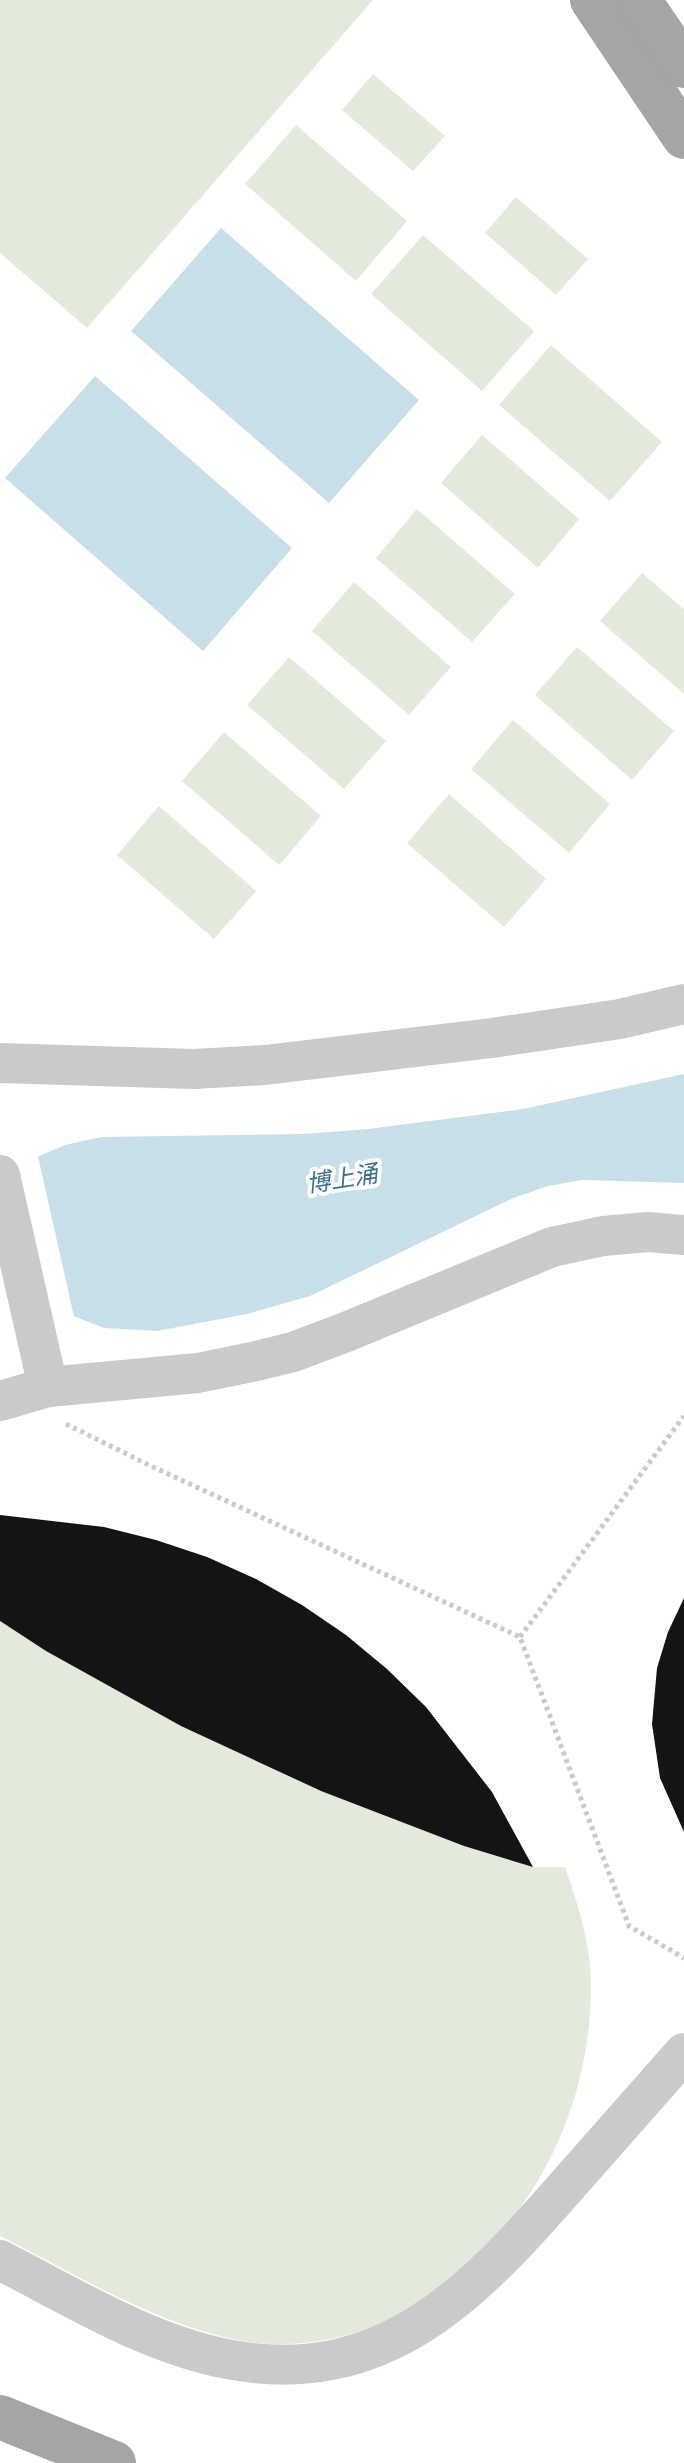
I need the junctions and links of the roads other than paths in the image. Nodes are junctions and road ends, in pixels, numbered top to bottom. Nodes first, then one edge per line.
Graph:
1 (592, 0) edge
2 (639, 0) edge
3 (684, 66) edge
4 (684, 137) edge
5 (684, 1004) edge
6 (0, 1063) edge
7 (0, 1175) edge
8 (684, 1235) edge
9 (20, 1395) edge
10 (684, 2053) edge
11 (0, 2260) edge
12 (0, 2417) edge
13 (114, 2463) edge

1 - 4 main road
2 - 3 main road
5 - 6 lane
7 - 9 lane
8 - 9 lane
10 - 11 lane
12 - 13 main road

